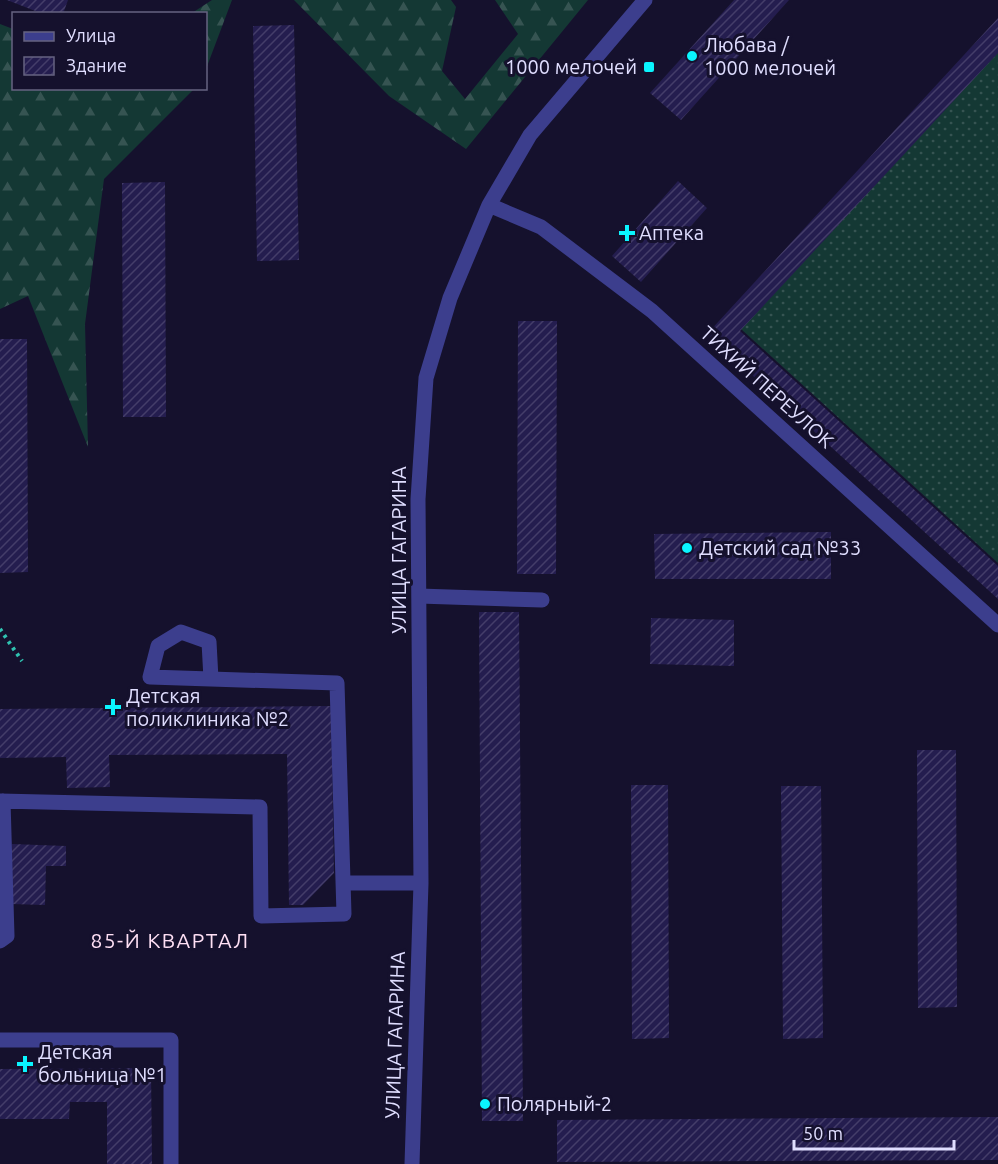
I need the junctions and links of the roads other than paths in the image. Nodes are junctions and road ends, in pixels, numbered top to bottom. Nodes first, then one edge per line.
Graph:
1 (645, 0) edge
2 (489, 205) junction
3 (419, 596) junction
4 (542, 600) dead end
5 (998, 625) edge
6 (211, 680) dead end
7 (1, 801) edge
8 (421, 883) junction
9 (343, 884) junction
10 (0, 941) edge
11 (0, 1040) edge
12 (171, 1164) edge
13 (412, 1164) edge

1 - 2 street, УЛИЦА ГАГАРИНА
2 - 3 street, УЛИЦА ГАГАРИНА
2 - 5 street, ТИХИЙ ПЕРЕУЛОК
3 - 4 street
3 - 8 street, УЛИЦА ГАГАРИНА
6 - 9 street
7 - 9 street
7 - 10 street
8 - 9 street
8 - 13 street, УЛИЦА ГАГАРИНА
11 - 12 street

